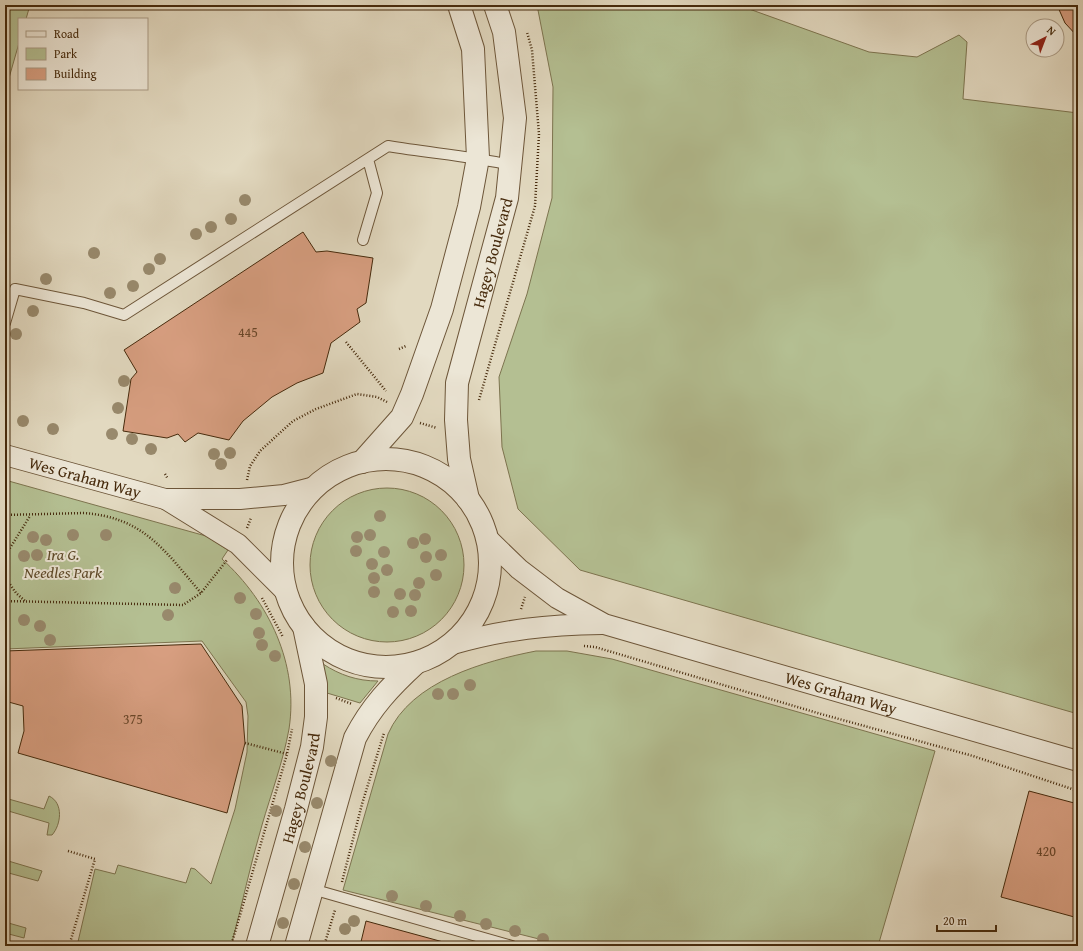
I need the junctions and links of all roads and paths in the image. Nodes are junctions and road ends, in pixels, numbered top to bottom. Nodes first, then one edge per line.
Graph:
1 (459, 5) edge
2 (495, 5) edge
3 (478, 158) junction
4 (368, 159) junction
5 (511, 165) junction
6 (363, 240) dead end
7 (5, 323) edge
8 (346, 342) dead end
9 (386, 392) dead end
10 (383, 400) dead end
11 (417, 421) dead end
12 (440, 428) dead end
13 (5, 455) edge
14 (362, 462) junction
15 (247, 478) dead end
16 (314, 487) junction
17 (165, 499) junction
18 (468, 499) junction
19 (253, 513) dead end
20 (5, 515) edge
21 (30, 516) junction
22 (246, 531) dead end
23 (487, 538) junction
24 (5, 556) edge
25 (234, 563) dead end
26 (5, 577) edge
27 (286, 592) junction
28 (201, 593) junction
29 (525, 595) dead end
30 (261, 596) dead end
31 (5, 601) edge
32 (25, 601) junction
33 (521, 610) dead end
34 (604, 624) junction
35 (304, 626) junction
36 (285, 640) dead end
37 (453, 644) junction
38 (580, 646) dead end
39 (416, 663) junction
40 (332, 697) dead end
41 (359, 706) dead end
42 (293, 722) dead end
43 (384, 731) dead end
44 (245, 743) dead end
45 (287, 754) junction
46 (1078, 761) edge
47 (1078, 791) edge
48 (68, 851) dead end
49 (312, 889) junction
50 (338, 896) junction
51 (69, 946) edge
52 (231, 946) edge
53 (257, 946) edge
54 (296, 946) edge
55 (324, 946) edge
56 (512, 946) edge

1 - 3 street, Hagey Boulevard
2 - 5 street, Hagey Boulevard
3 - 4 lane
3 - 5 lane
3 - 14 street, Hagey Boulevard
4 - 6 lane
4 - 7 lane
5 - 18 street, Hagey Boulevard
8 - 9 path
10 - 15 path
11 - 12 path
13 - 17 street, Wes Graham Way
14 - 16 street
14 - 18 street
16 - 17 street, Wes Graham Way
16 - 27 street
17 - 27 street, Wes Graham Way
18 - 23 street
19 - 22 path
20 - 21 path
21 - 24 path
21 - 28 path
23 - 34 street, Wes Graham Way
23 - 37 street
25 - 28 path
26 - 32 path
27 - 35 street
28 - 32 path
29 - 33 path
30 - 36 path
31 - 32 path
34 - 37 street, Wes Graham Way
34 - 46 street, Wes Graham Way
35 - 39 street
35 - 53 street, Hagey Boulevard
37 - 39 street
38 - 47 path
39 - 49 street
40 - 41 path
42 - 45 path
43 - 50 path
44 - 45 path
45 - 52 path
48 - 51 path
49 - 50 lane
49 - 54 street
50 - 55 path
50 - 56 lane

